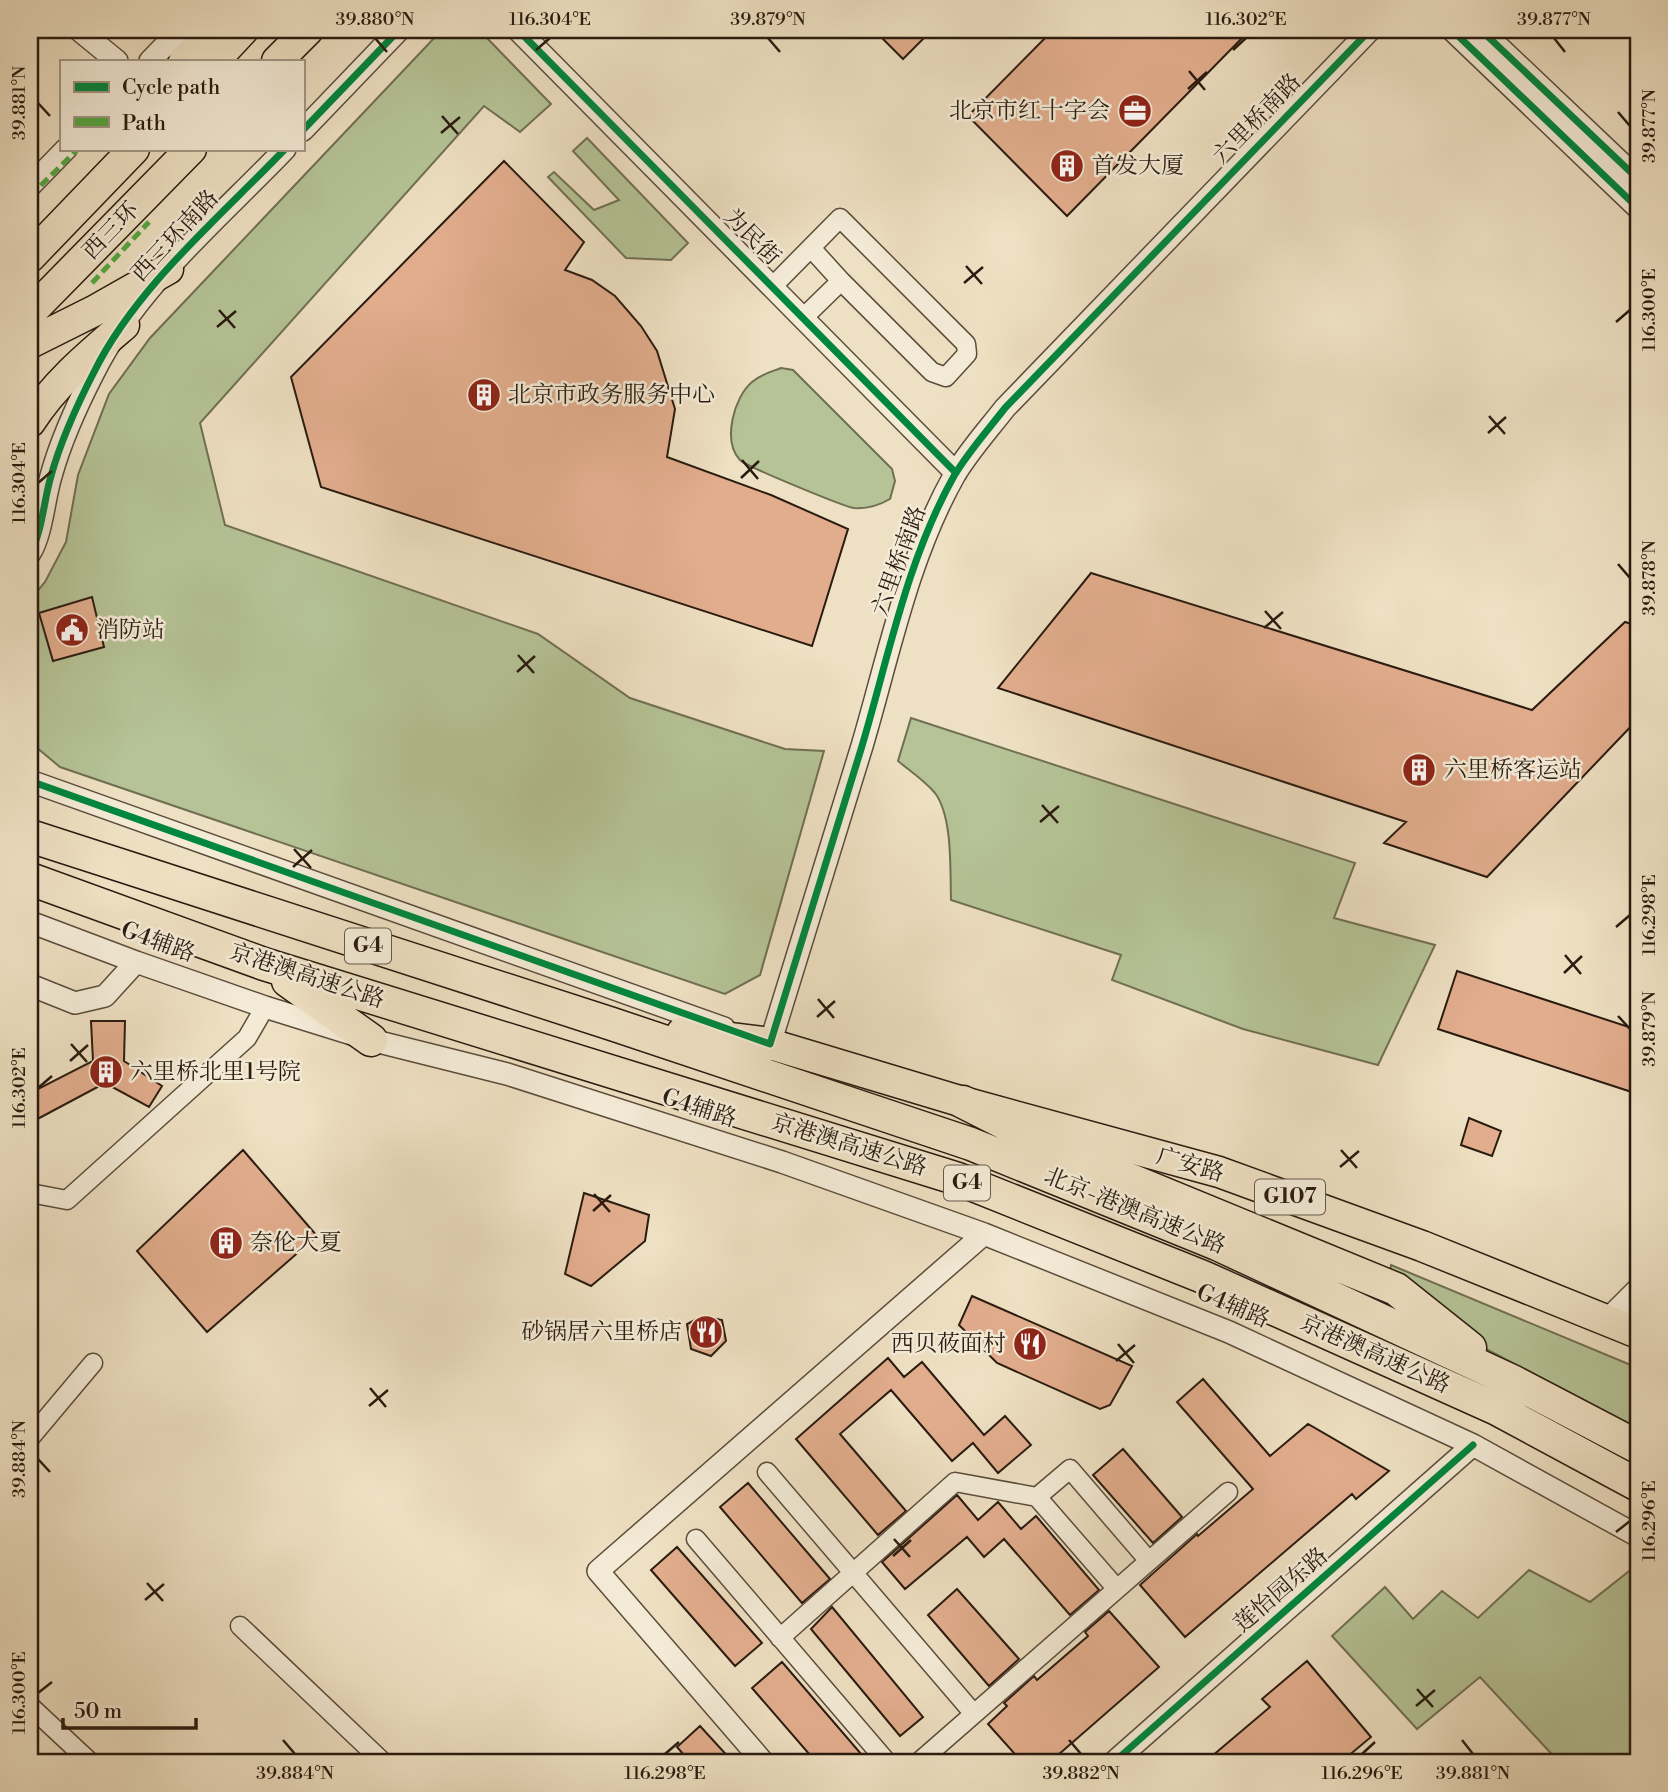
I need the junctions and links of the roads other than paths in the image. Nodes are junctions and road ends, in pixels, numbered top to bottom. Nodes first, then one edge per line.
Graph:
1 (79, 30) edge
2 (180, 30) edge
3 (215, 30) edge
4 (243, 30) edge
5 (308, 30) edge
6 (399, 30) edge
7 (518, 30) edge
8 (1370, 30) edge
9 (1452, 30) edge
10 (1481, 30) edge
11 (116, 60) edge
12 (151, 60) edge
13 (185, 60) edge
14 (216, 60) edge
15 (278, 60) edge
16 (304, 129) edge
17 (65, 150) edge
18 (190, 150) edge
19 (284, 150) edge
20 (129, 153) edge
21 (1638, 179) edge
22 (30, 186) edge
23 (1638, 208) edge
24 (811, 248) junction
25 (30, 257) edge
26 (168, 269) junction
27 (841, 281) junction
28 (773, 286) junction
29 (30, 313) edge
30 (803, 318) junction
31 (124, 325) junction
32 (30, 343) edge
33 (30, 422) edge
34 (956, 473) junction
35 (30, 553) edge
36 (30, 781) edge
37 (30, 836) edge
38 (30, 879) edge
39 (30, 922) edge
40 (136, 962) junction
41 (264, 964) junction
42 (30, 985) edge
43 (265, 1007) junction
44 (612, 1024) junction
45 (371, 1040) junction
46 (770, 1044) junction
47 (963, 1102) junction
48 (30, 1193) edge
49 (984, 1234) junction
50 (1638, 1289) edge
51 (1629, 1326) edge
52 (93, 1363) dead end
53 (1512, 1381) junction
54 (30, 1437) edge
55 (1473, 1445) junction
56 (1638, 1447) edge
57 (767, 1472) dead end
58 (1638, 1485) edge
59 (1228, 1492) dead end
60 (1037, 1497) junction
61 (1638, 1536) edge
62 (696, 1539) dead end
63 (1149, 1561) junction
64 (853, 1573) junction
65 (1117, 1589) junction
66 (240, 1626) dead end
67 (780, 1638) junction
68 (30, 1706) edge
69 (974, 1714) junction
70 (90, 1762) edge
71 (383, 1762) edge
72 (763, 1762) edge
73 (887, 1762) edge
74 (919, 1762) edge
75 (1114, 1762) edge

1 - 11 street
2 - 12 street
3 - 13 highway
4 - 14 highway
5 - 15 highway
6 - 16 street
7 - 28 street, 为民街
8 - 34 street, 六里桥南路
9 - 23 street
10 - 21 street
17 - 22 street
18 - 29 highway, 西三环
19 - 26 street, 西三环南路
20 - 25 highway, 西三环
24 - 27 street
24 - 27 street
24 - 28 street
26 - 31 street, 西三环南路
26 - 32 highway
27 - 30 street
28 - 30 street, 为民街
30 - 34 street, 为民街
31 - 33 highway
31 - 35 street, 西三环南路
34 - 46 street, 六里桥南路
36 - 46 street
37 - 44 highway, 京港澳高速公路 / G4
38 - 41 highway, 京港澳高速公路 / G4
39 - 40 street, G4辅路
40 - 42 street
40 - 43 street, G4辅路
41 - 45 highway
41 - 58 highway, 京港澳高速公路 / G4
43 - 45 street, G4辅路
43 - 48 street
44 - 46 highway, G107
44 - 53 highway, 北京-港澳高速公路 / G4
45 - 49 street, G4辅路
46 - 47 highway, 广安路 / G107
47 - 51 highway, 广安路 / G107
47 - 53 highway
49 - 55 street, G4辅路
49 - 72 street
50 - 51 street
52 - 54 street
53 - 56 highway, 北京-港澳高速公路 / G4
55 - 61 street, G4辅路
55 - 75 street, 莲怡园东路
57 - 64 street
59 - 63 street
60 - 63 street
60 - 64 street
60 - 65 street
62 - 67 street
63 - 65 street
64 - 67 street
64 - 69 street
65 - 69 street
66 - 71 street
67 - 73 street
68 - 70 street
69 - 74 street

